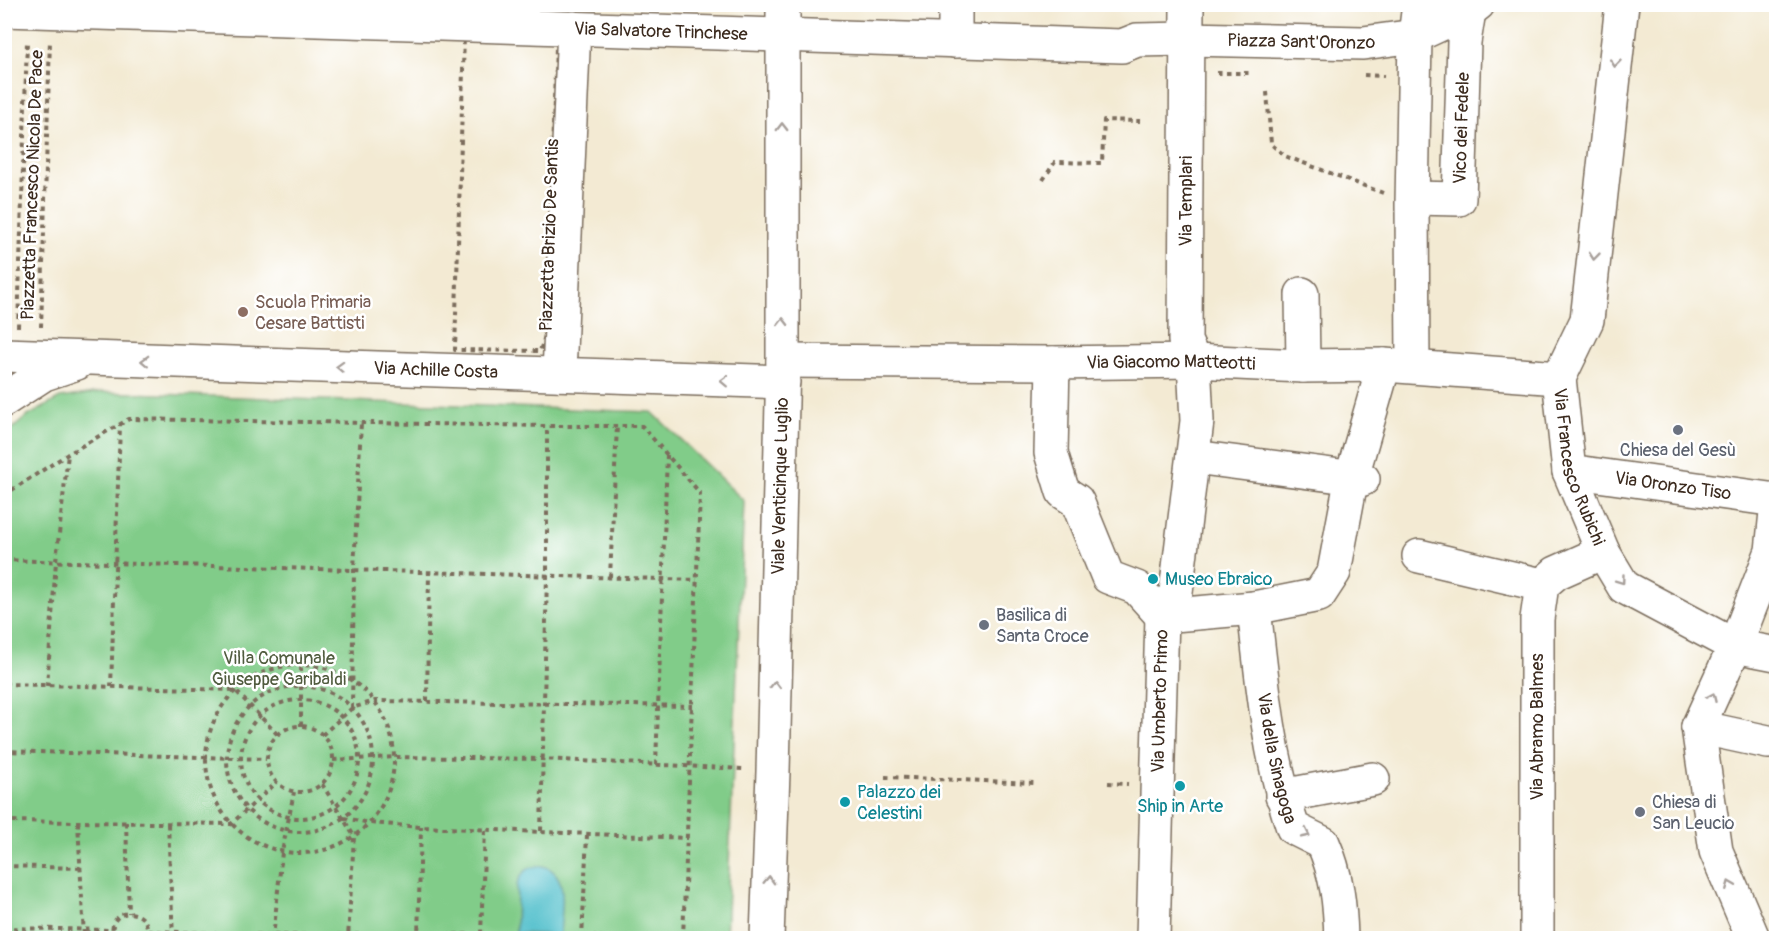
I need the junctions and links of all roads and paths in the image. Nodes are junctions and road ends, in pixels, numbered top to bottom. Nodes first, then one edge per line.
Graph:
1 (955, 4) edge
2 (1187, 4) edge
3 (1419, 4) edge
4 (1622, 4) edge
5 (1473, 8) edge
6 (119, 9) edge
7 (27, 17) edge
8 (782, 20) edge
9 (462, 24) edge
10 (1415, 36) junction
11 (1187, 39) junction
12 (1137, 40) joint
13 (574, 41) junction
14 (955, 41) junction
15 (1267, 92) dead end
16 (1140, 121) dead end
17 (1043, 180) dead end
18 (1412, 201) junction
19 (1302, 294) dead end
20 (41, 329) dead end
21 (8, 342) edge
22 (90, 359) junction
23 (1194, 361) junction
24 (1053, 363) junction
25 (1399, 365) junction
26 (1303, 366) junction
27 (783, 372) junction
28 (559, 374) junction
29 (1559, 378) junction
30 (4, 400) edge
31 (361, 422) junction
32 (120, 425) junction
33 (547, 426) junction
34 (617, 426) junction
35 (68, 454) junction
36 (667, 454) junction
37 (1194, 457) junction
38 (1569, 471) junction
39 (1357, 478) junction
40 (4, 495) edge
41 (1776, 500) edge
42 (1776, 512) edge
43 (1603, 552) junction
44 (1419, 556) dead end
45 (4, 560) edge
46 (56, 561) junction
47 (116, 563) junction
48 (354, 570) junction
49 (429, 572) junction
50 (547, 576) junction
51 (610, 577) junction
52 (664, 578) junction
53 (697, 580) junction
54 (1542, 585) junction
55 (1254, 609) junction
56 (1162, 616) junction
57 (1735, 646) junction
58 (1776, 654) edge
59 (301, 664) junction
60 (353, 681) junction
61 (4, 684) edge
62 (47, 686) junction
63 (111, 687) junction
64 (301, 687) junction
65 (235, 690) junction
66 (301, 700) junction
67 (375, 701) junction
68 (427, 701) junction
69 (544, 703) junction
70 (251, 706) junction
71 (658, 706) junction
72 (693, 706) junction
73 (352, 708) junction
74 (260, 716) junction
75 (342, 717) junction
76 (301, 726) junction
77 (1698, 728) junction
78 (278, 734) junction
79 (322, 735) junction
80 (1768, 742) dead end
81 (4, 751) edge
82 (205, 757) junction
83 (394, 757) junction
84 (227, 758) junction
85 (241, 758) junction
86 (360, 758) junction
87 (374, 758) junction
88 (266, 759) junction
89 (541, 759) junction
90 (333, 760) junction
91 (656, 765) junction
92 (690, 766) junction
93 (748, 770) dead end
94 (885, 777) dead end
95 (1373, 779) dead end
96 (276, 783) junction
97 (1035, 783) dead end
98 (322, 784) junction
99 (294, 792) junction
100 (1282, 796) junction
101 (257, 800) junction
102 (336, 807) junction
103 (247, 809) junction
104 (289, 817) junction
105 (343, 818) junction
106 (4, 821) edge
107 (78, 822) junction
108 (126, 822) junction
109 (370, 823) junction
110 (168, 824) junction
111 (231, 824) junction
112 (421, 827) junction
113 (484, 829) junction
114 (286, 831) junction
115 (541, 831) junction
116 (587, 835) junction
117 (354, 836) junction
118 (688, 838) junction
119 (282, 852) junction
120 (4, 866) edge
121 (81, 868) junction
122 (129, 913) junction
123 (4, 928) edge
124 (112, 930) junction
125 (84, 931) junction
126 (148, 931) junction
127 (172, 932) junction
128 (273, 937) edge
129 (348, 937) edge
130 (418, 937) edge
131 (483, 937) edge
132 (582, 937) edge
133 (84, 939) edge
134 (114, 939) edge
135 (146, 939) edge
136 (172, 939) edge
137 (632, 939) edge
138 (683, 939) edge
139 (767, 939) edge
140 (1153, 939) edge
141 (1341, 939) edge
142 (1537, 939) edge
143 (1753, 939) edge

1 - 14 street
2 - 11 street
3 - 10 street
4 -> 29 street, Via Francesco Rubichi
5 - 10 street, Piazza Sant'Oronzo
5 - 18 street, Vico dei Fedele
6 - 7 street, Via Salvatore Trinchese
6 - 9 street, Via Salvatore Trinchese
7 - 20 path, Piazzetta Francesco Nicola De Pace
7 - 21 path, Piazzetta Francesco Nicola De Pace
8 - 13 street, Via Salvatore Trinchese
8 - 14 street, Via Salvatore Trinchese
27 -> 8 street, Viale Venticinque Luglio
9 - 9 path, Piazzetta Brizio De Santis
9 - 13 street, Via Salvatore Trinchese
10 - 11 street, Piazza Sant'Oronzo
10 - 18 street
11 - 12 street, Piazza Sant'Oronzo
11 - 23 street, Via Templari
12 - 14 street, Via Salvatore Trinchese
13 - 28 street, Piazzetta Brizio De Santis
15 - 18 path
16 - 17 path
18 - 25 street
19 - 26 street
21 - 22 street, Via Achille Costa
28 -> 22 street, Via Achille Costa
22 - 30 street, Via Achille Costa
23 - 24 street, Via Giacomo Matteotti
23 - 26 street, Via Giacomo Matteotti
23 - 37 street, Via Umberto Primo
24 - 27 street, Via Giacomo Matteotti
24 - 56 street
25 - 26 street, Via Giacomo Matteotti
25 - 29 street, Via Giacomo Matteotti
25 - 39 street
27 -> 28 street, Via Achille Costa
139 -> 27 street, Viale Venticinque Luglio
29 - 38 street, Via Francesco Rubichi
31 - 32 path
31 - 33 path
31 - 48 path
32 - 35 path
32 - 47 path
33 - 34 path
33 - 50 path
34 - 36 path
34 - 51 path
35 - 40 path
35 - 46 path
36 - 52 path
36 - 53 path
37 - 39 street
37 - 56 street, Via Umberto Primo
38 - 41 street, Via Oronzo Tiso
38 - 43 street, Via Francesco Rubichi
39 - 55 street
42 - 57 street
43 - 54 street
43 -> 57 street, Via Francesco Rubichi
44 - 54 street
45 - 46 path
46 - 47 path
46 - 62 path
47 - 48 path
47 - 63 path
48 - 49 path
48 - 60 path
49 - 50 path
49 - 68 path
50 - 51 path
50 - 69 path
51 - 52 path
52 - 53 path
52 - 71 path
53 - 72 path
54 - 142 street, Via Abramo Balmes
55 - 56 street
55 - 100 street, Via della Sinagoga
56 - 140 street, Via Umberto Primo
57 - 58 street, Via Francesco Rubichi
77 -> 57 street
59 - 60 path
59 - 64 path
59 - 65 path
60 - 67 path
60 - 73 path
61 - 62 path
62 - 63 path
63 - 65 path
64 - 66 path
64 - 70 path
64 - 73 path
65 - 70 path
65 - 82 path
66 - 74 path
66 - 75 path
66 - 76 path
67 - 68 path
67 - 73 path
67 - 83 path
68 - 69 path
69 - 71 path
69 - 89 path
70 - 74 path
70 - 84 path
71 - 72 path
71 - 91 path
72 - 92 path
73 - 75 path
73 - 87 path
74 - 78 path
74 - 85 path
75 - 79 path
75 - 86 path
76 - 78 path
76 - 79 path
77 - 80 street
143 -> 77 street
78 - 88 path
79 - 90 path
81 - 82 path
82 - 84 path
82 - 111 path
83 - 87 path
83 - 89 path
83 - 109 path
84 - 85 path
84 - 103 path
85 - 88 path
85 - 101 path
86 - 87 path
86 - 90 path
86 - 102 path
87 - 105 path
88 - 96 path
89 - 91 path
89 - 115 path
90 - 98 path
91 - 92 path
92 - 93 path
92 - 118 path
94 - 97 path
95 - 100 street
96 - 99 path
96 - 101 path
98 - 99 path
98 - 102 path
99 - 104 path
100 -> 141 street, Via della Sinagoga
101 - 103 path
101 - 104 path
102 - 104 path
102 - 105 path
103 - 111 path
103 - 114 path
104 - 114 path
105 - 109 path
105 - 114 path
105 - 117 path
106 - 107 path
107 - 108 path
107 - 121 path
108 - 110 path
108 - 122 path
109 - 112 path
109 - 117 path
110 - 111 path
110 - 127 path
111 - 119 path
112 - 113 path
112 - 130 path
113 - 115 path
113 - 131 path
114 - 119 path
115 - 116 path
116 - 118 path
116 - 132 path
117 - 119 path
117 - 129 path
118 - 138 path
119 - 128 path
120 - 121 path
121 - 125 path
122 - 124 path
122 - 126 path
123 - 125 path
124 - 125 path
124 - 134 path
125 - 133 path
126 - 127 path
126 - 135 path
127 - 128 path
127 - 136 path
128 - 129 path
129 - 130 path
130 - 131 path
132 - 137 path

